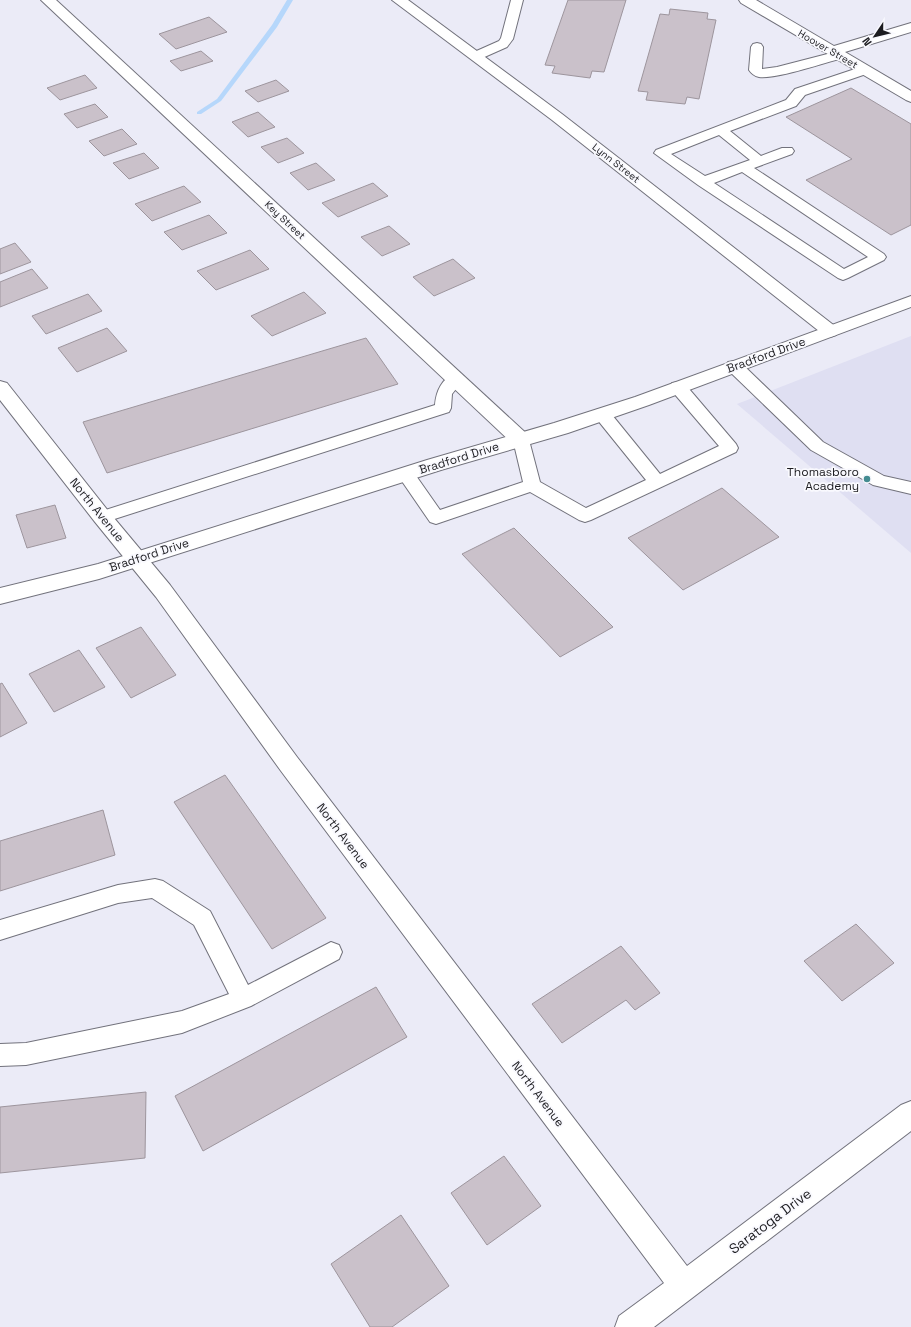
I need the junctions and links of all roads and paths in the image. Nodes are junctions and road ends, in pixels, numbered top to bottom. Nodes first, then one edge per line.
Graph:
1 (48, 0) edge
2 (401, 0) edge
3 (517, 0) edge
4 (746, 0) edge
5 (911, 27) edge
6 (757, 47) dead end
7 (836, 53) junction
8 (476, 56) junction
9 (864, 70) junction
10 (911, 97) edge
11 (721, 130) junction
12 (787, 151) dead end
13 (759, 161) junction
14 (743, 167) junction
15 (703, 182) junction
16 (911, 301) edge
17 (830, 331) junction
18 (734, 366) junction
19 (456, 379) junction
20 (0, 387) edge
21 (678, 387) junction
22 (602, 414) junction
23 (521, 440) junction
24 (406, 474) junction
25 (657, 482) junction
26 (532, 485) junction
27 (911, 488) edge
28 (102, 517) junction
29 (136, 559) junction
30 (0, 596) edge
31 (0, 930) edge
32 (331, 952) dead end
33 (243, 1000) junction
34 (0, 1055) edge
35 (911, 1114) edge
36 (684, 1286) junction
37 (630, 1327) edge

1 - 19 street, Key Street
2 - 8 street, Lynn Street
3 - 8 lane
4 - 7 street, Hoover Street
5 - 7 street
6 - 7 lane
7 - 9 street, Hoover Street
8 - 17 street, Lynn Street
9 - 10 street, Hoover Street
9 - 11 lane
11 - 13 lane
11 - 15 lane
12 - 13 lane
13 - 14 lane
14 - 15 lane
14 - 15 lane
16 - 17 street, Bradford Drive
17 - 18 street, Bradford Drive
18 - 21 street, Bradford Drive
18 - 27 lane
19 - 23 street, Key Street
19 - 28 lane
20 - 28 street, North Avenue
21 - 22 street, Bradford Drive
21 - 25 lane
22 - 23 street, Bradford Drive
22 - 25 lane
23 - 24 street, Bradford Drive
23 - 26 lane
24 - 26 lane
24 - 29 street, Bradford Drive
25 - 26 lane
28 - 29 street, North Avenue
29 - 30 street, Bradford Drive
29 - 36 street, North Avenue
31 - 33 lane
32 - 33 lane
33 - 34 lane
35 - 36 street, Saratoga Drive
36 - 37 street, Saratoga Drive

